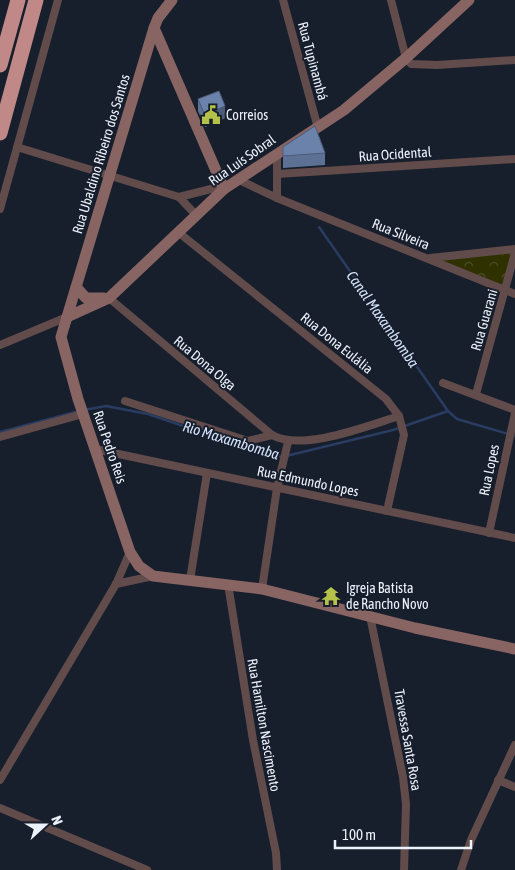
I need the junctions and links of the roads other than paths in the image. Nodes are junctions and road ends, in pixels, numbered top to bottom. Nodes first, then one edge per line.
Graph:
1 (18, 0) edge
2 (58, 0) edge
3 (172, 0) edge
4 (283, 0) edge
5 (391, 0) edge
6 (468, 0) edge
7 (36, 3) edge
8 (163, 5) edge
9 (154, 28) junction
10 (406, 58) junction
11 (515, 60) edge
12 (0, 65) edge
13 (318, 128) junction
14 (0, 132) edge
15 (17, 147) junction
16 (277, 154) junction
17 (515, 159) edge
18 (277, 174) junction
19 (111, 175) junction
20 (237, 179) junction
21 (223, 188) junction
22 (179, 196) junction
23 (277, 198) junction
24 (0, 209) edge
25 (196, 215) junction
26 (178, 232) junction
27 (515, 251) edge
28 (428, 258) junction
29 (76, 287) junction
30 (506, 290) junction
31 (515, 294) edge
32 (109, 298) junction
33 (67, 317) junction
34 (0, 345) edge
35 (443, 382) dead end
36 (476, 394) junction
37 (125, 401) dead end
38 (83, 414) junction
39 (514, 415) edge
40 (400, 418) junction
41 (272, 436) junction
42 (0, 437) edge
43 (288, 442) junction
44 (95, 449) junction
45 (207, 472) junction
46 (277, 488) junction
47 (387, 512) junction
48 (488, 533) junction
49 (515, 538) edge
50 (130, 552) junction
51 (153, 576) junction
52 (190, 580) junction
53 (116, 584) junction
54 (228, 584) junction
55 (262, 589) junction
56 (370, 616) junction
57 (515, 649) edge
58 (515, 745) edge
59 (0, 780) edge
60 (498, 780) junction
61 (515, 787) edge
62 (0, 808) edge
63 (147, 870) edge
64 (277, 870) edge
65 (404, 870) edge
66 (461, 870) edge

1 - 12 highway
2 - 15 street
3 - 8 main road, Rua Ubaldino Ribeiro dos Santos
4 - 13 street, Rua Tupinambá
5 - 10 street
6 - 10 main road, Rua Luís Sobral
7 - 14 highway
8 - 9 main road, Rua Ubaldino Ribeiro dos Santos
9 - 19 main road, Rua Ubaldino Ribeiro dos Santos
9 - 21 main road
10 - 11 street
10 - 13 main road, Rua Luís Sobral
13 - 16 main road, Rua Luís Sobral
15 - 19 street
15 - 24 street
16 - 18 street
16 - 20 main road, Rua Luís Sobral
17 - 18 street, Rua Ocidental
18 - 23 street
19 - 22 street
19 - 29 main road, Rua Ubaldino Ribeiro dos Santos
20 - 21 main road, Rua Luís Sobral
20 - 23 street, Rua Silveira
21 - 22 street
21 - 25 main road, Rua Luís Sobral
22 - 25 street
23 - 28 street, Rua Silveira
25 - 26 main road, Rua Luís Sobral
26 - 32 main road, Rua Luís Sobral
26 - 40 street, Rua Dona Eulália
27 - 28 street
27 - 30 street, Rua Guarani
28 - 30 street, Rua Silveira
29 - 32 main road
29 - 33 main road, Rua Ubaldino Ribeiro dos Santos
30 - 31 street, Rua Silveira
30 - 36 street, Rua Guarani
32 - 33 main road, Rua Luís Sobral
32 - 41 street, Rua Dona Olga
33 - 34 street, Rua Luís Sobral
33 - 38 main road, Rua Pedro Reis
35 - 36 street
36 - 39 street
37 - 41 street
38 - 42 street
38 - 44 main road, Rua Pedro Reis
39 - 48 street, Rua Lopes
40 - 43 street
40 - 47 street, Rua Dona Eulália
41 - 43 street, Rua Dona Olga
43 - 46 street
44 - 45 street, Rua Edmundo Lopes
44 - 50 main road, Rua Pedro Reis
45 - 46 street, Rua Edmundo Lopes
45 - 52 street
46 - 47 street, Rua Edmundo Lopes
46 - 55 street
47 - 48 street, Rua Edmundo Lopes
48 - 49 street, Rua Edmundo Lopes
50 - 51 main road
50 - 53 street
51 - 52 main road
51 - 53 street
52 - 54 main road
53 - 59 street
54 - 55 main road
54 - 64 street, Rua Hamilton Nascimento
55 - 56 main road
56 - 57 main road
56 - 65 street, Travessa Santa Rosa
58 - 60 street
60 - 61 street
60 - 66 street
62 - 63 street

